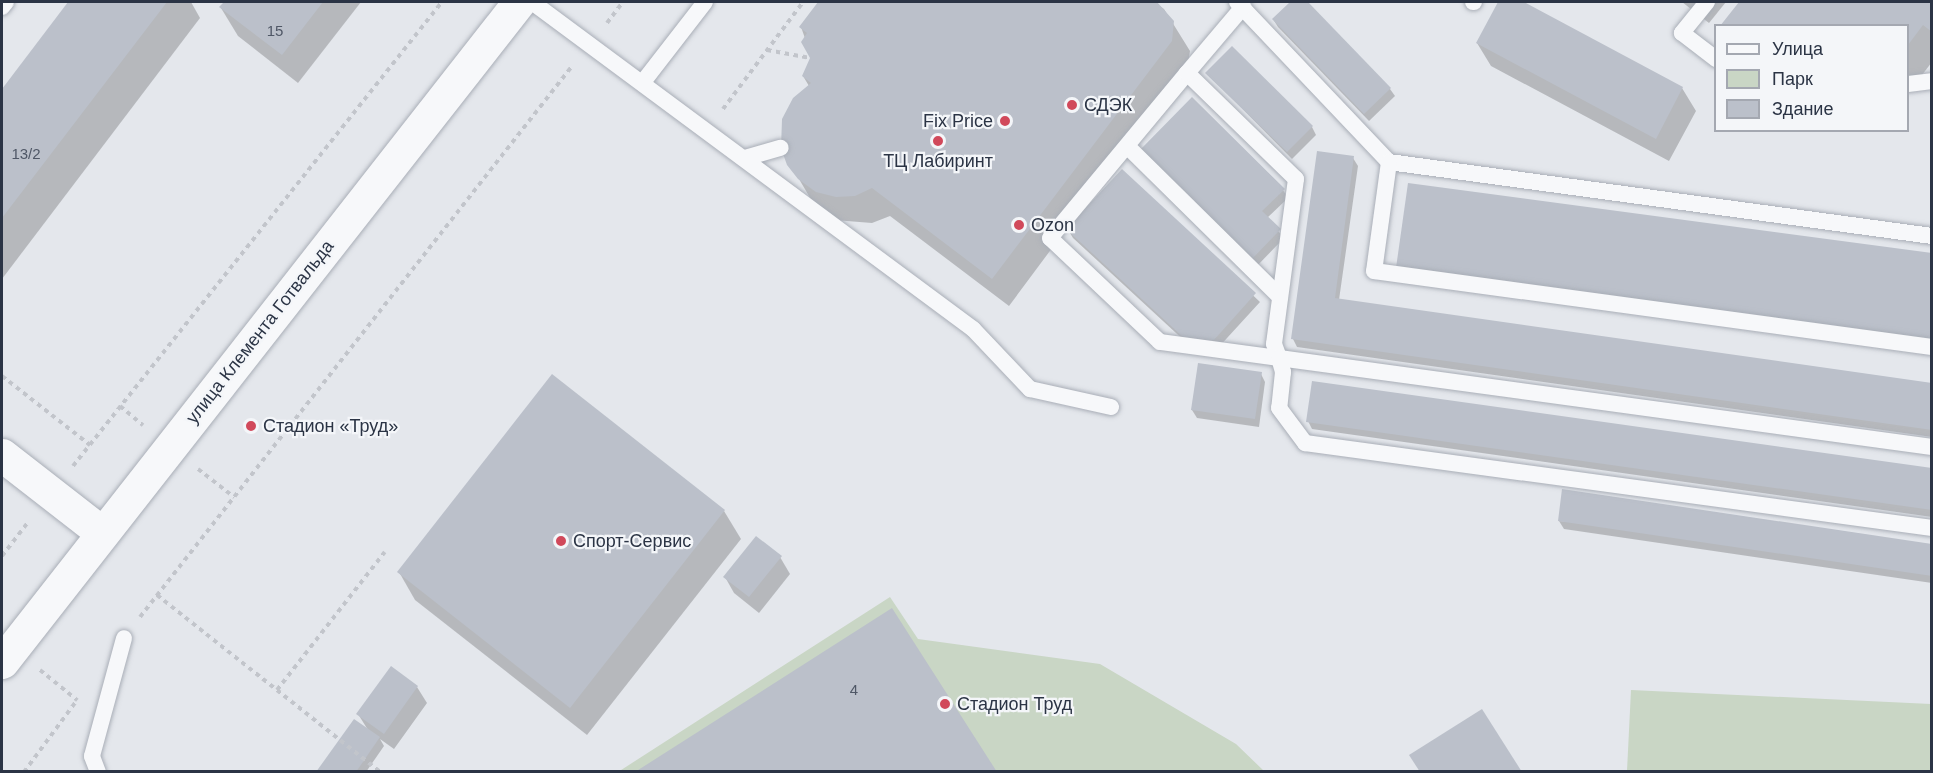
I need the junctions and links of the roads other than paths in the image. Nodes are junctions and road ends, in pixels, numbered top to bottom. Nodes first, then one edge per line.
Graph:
1 (6, 2) edge
2 (519, 2) edge
3 (532, 2) edge
4 (705, 2) edge
5 (1707, 2) edge
6 (1240, 4) edge
7 (2, 7) edge
8 (1714, 57) edge
9 (1187, 73) junction
10 (1932, 81) edge
11 (643, 82) junction
12 (1909, 84) edge
13 (1127, 146) junction
14 (781, 148) dead end
15 (745, 158) junction
16 (1389, 162) junction
17 (1932, 236) edge
18 (1280, 297) junction
19 (1932, 347) edge
20 (1279, 358) junction
21 (1111, 407) dead end
22 (1932, 447) edge
23 (2, 455) edge
24 (1932, 528) edge
25 (101, 532) junction
26 (124, 638) road end
27 (2, 662) edge
28 (98, 771) edge

1 - 7 lane
2 - 25 street, улица Клемента Готвальда
3 - 11 lane
4 - 11 lane
5 - 8 lane
6 - 9 lane
6 - 16 lane
9 - 13 lane
9 - 18 lane
10 - 12 lane
11 - 15 lane
13 - 18 lane
13 - 20 lane
14 - 15 lane
15 - 21 lane
16 - 17 lane
16 - 19 lane
18 - 20 lane
20 - 22 lane
20 - 24 lane
23 - 25 street
25 - 27 street, улица Клемента Готвальда
26 - 28 lane

